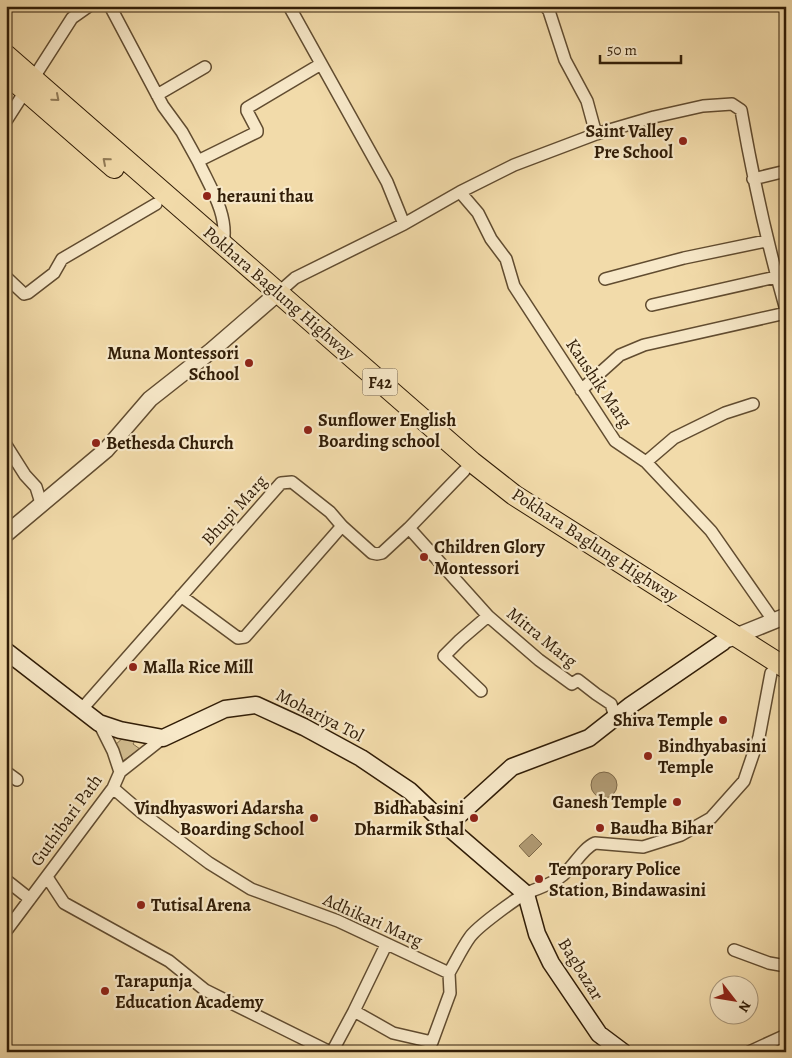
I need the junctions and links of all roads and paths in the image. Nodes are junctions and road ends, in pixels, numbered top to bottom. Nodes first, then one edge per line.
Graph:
1 (89, 6) edge
2 (110, 6) edge
3 (289, 6) edge
4 (545, 6) edge
5 (6, 55) edge
6 (322, 64) junction
7 (205, 67) dead end
8 (6, 74) edge
9 (30, 85) junction
10 (157, 95) junction
11 (6, 121) edge
12 (596, 134) junction
13 (198, 161) junction
14 (786, 171) edge
15 (753, 179) junction
16 (460, 192) junction
17 (156, 204) junction
18 (404, 224) junction
19 (766, 241) junction
20 (223, 244) junction
21 (6, 277) edge
22 (776, 277) junction
23 (605, 279) dead end
24 (273, 297) junction
25 (652, 305) dead end
26 (786, 311) edge
27 (581, 390) junction
28 (753, 404) dead end
29 (6, 444) edge
30 (646, 462) junction
31 (464, 471) junction
32 (41, 503) junction
33 (342, 526) junction
34 (409, 528) junction
35 (6, 534) edge
36 (182, 596) junction
37 (488, 616) junction
38 (780, 618) edge
39 (730, 639) junction
40 (6, 651) edge
41 (781, 675) edge
42 (481, 691) dead end
43 (81, 710) junction
44 (615, 717) junction
45 (99, 723) junction
46 (163, 738) junction
47 (6, 772) edge
48 (120, 772) junction
49 (17, 780) dead end
50 (114, 788) junction
51 (447, 826) junction
52 (47, 877) junction
53 (6, 880) edge
54 (526, 894) junction
55 (30, 899) junction
56 (6, 932) edge
57 (386, 944) junction
58 (734, 950) dead end
59 (786, 966) edge
60 (449, 974) junction
61 (354, 1012) junction
62 (786, 1035) edge
63 (331, 1052) edge
64 (623, 1052) edge
65 (749, 1052) edge

1 - 9 street
2 - 10 street
3 - 6 street
4 - 12 street
5 - 9 highway, Pokhara Baglung Highway / F42
6 - 13 street
6 - 18 street
7 - 10 street
8 - 9 highway, Pokhara Baglung Highway / F42
9 - 11 street
17 -> 9 highway, Pokhara Baglung Highway / F42
9 -> 20 highway, Pokhara Baglung Highway / F42
10 - 13 street
12 - 15 street
12 - 16 street
13 - 20 street
14 - 15 street
15 - 19 street
16 - 18 street
16 - 27 street, Kaushik Marg
17 - 21 street
17 - 24 highway, Pokhara Baglung Highway / F42
18 - 24 street
19 - 22 street
19 - 23 street
20 - 24 highway, Pokhara Baglung Highway / F42
22 - 25 street
22 - 26 street
24 - 31 highway, Pokhara Baglung Highway / F42
24 - 32 street
24 - 39 highway, Pokhara Baglung Highway / F42
26 - 27 street
27 - 30 street, Kaushik Marg
28 - 30 street
29 - 32 street
30 - 38 street, Kaushik Marg
31 - 34 street
31 - 39 highway, Pokhara Baglung Highway / F42
32 - 35 street
33 - 34 street, Bhupi Marg
33 - 36 street
33 - 36 street, Bhupi Marg
34 - 37 street
36 - 43 street, Bhupi Marg
37 - 42 street
37 - 44 street, Mitra Marg
38 - 39 street
39 - 41 highway, Pokhara Baglung Highway / F42
39 - 44 main road
40 - 43 main road
41 - 54 street
43 - 45 main road
44 - 51 main road
45 - 46 main road
45 - 48 street, Guthibari Path
46 - 48 street
46 - 51 main road, Mohariya Tol
47 - 49 street
48 - 50 street, Guthibari Path
50 - 52 street, Guthibari Path
50 - 57 street, Adhikari Marg
51 - 54 main road, Mohariya Tol
52 - 55 street, Guthibari Path
52 - 63 street
53 - 55 street
54 - 60 street
54 - 64 main road, Bagbazar
55 - 56 street, Guthibari Path
57 - 60 street, Adhikari Marg
57 - 61 street
58 - 59 street
60 - 61 street
61 - 63 street
62 - 65 street

